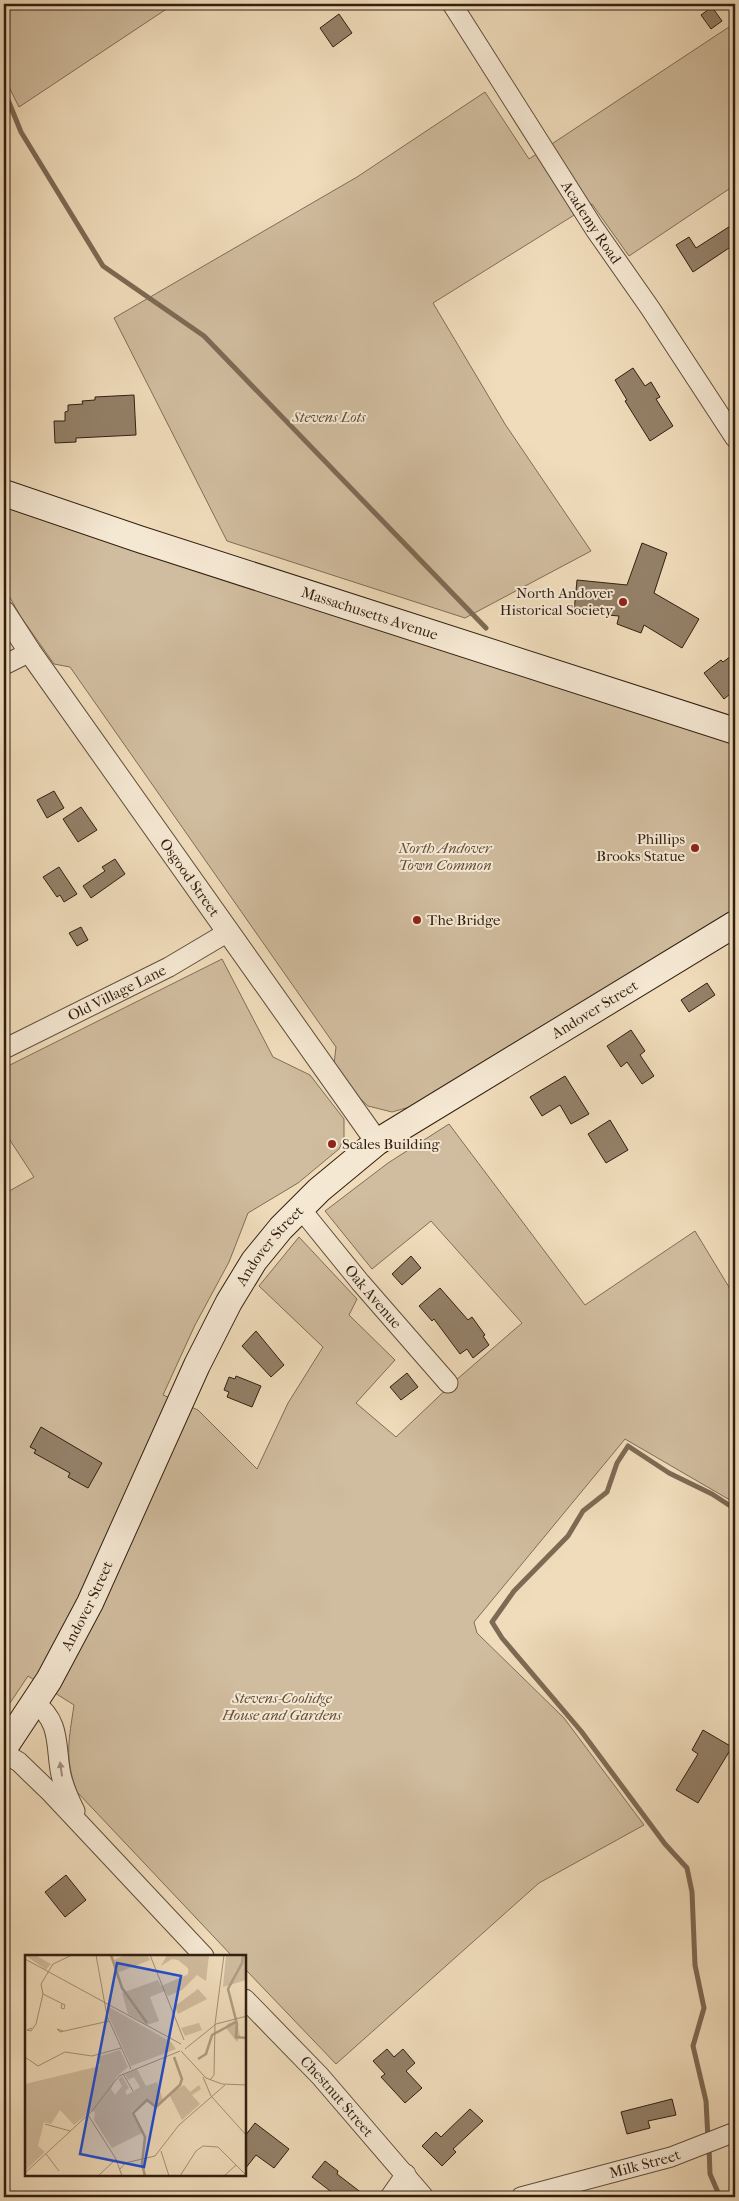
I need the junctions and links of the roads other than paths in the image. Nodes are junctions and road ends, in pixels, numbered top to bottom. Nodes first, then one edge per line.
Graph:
1 (452, 4) edge
2 (735, 438) edge
3 (4, 493) edge
4 (4, 612) edge
5 (30, 652) junction
6 (4, 665) edge
7 (735, 732) edge
8 (735, 924) edge
9 (228, 932) junction
10 (4, 1049) edge
11 (377, 1142) junction
12 (300, 1208) junction
13 (448, 1383) dead end
14 (34, 1702) junction
15 (4, 1748) edge
16 (4, 1753) edge
17 (85, 1830) junction
18 (203, 1955) edge
19 (246, 2000) edge
20 (735, 2132) edge
21 (406, 2174) junction
22 (390, 2197) edge
23 (424, 2197) edge
24 (522, 2197) edge

1 - 2 street, Academy Road
3 - 7 main road, Massachusetts Avenue
4 - 5 street, Osgood Street
5 - 6 street
5 - 9 street, Osgood Street
8 - 11 main road, Andover Street
9 - 10 street, Old Village Lane
9 - 11 street, Osgood Street
11 - 12 main road, Andover Street
12 - 13 street, Oak Avenue
12 - 14 main road, Andover Street
14 - 15 main road, Andover Street
17 -> 14 street
16 - 17 street
17 - 18 street
19 - 21 street, Chestnut Street
20 - 24 street, Milk Street
21 - 22 street
21 - 23 street, Chestnut Street

